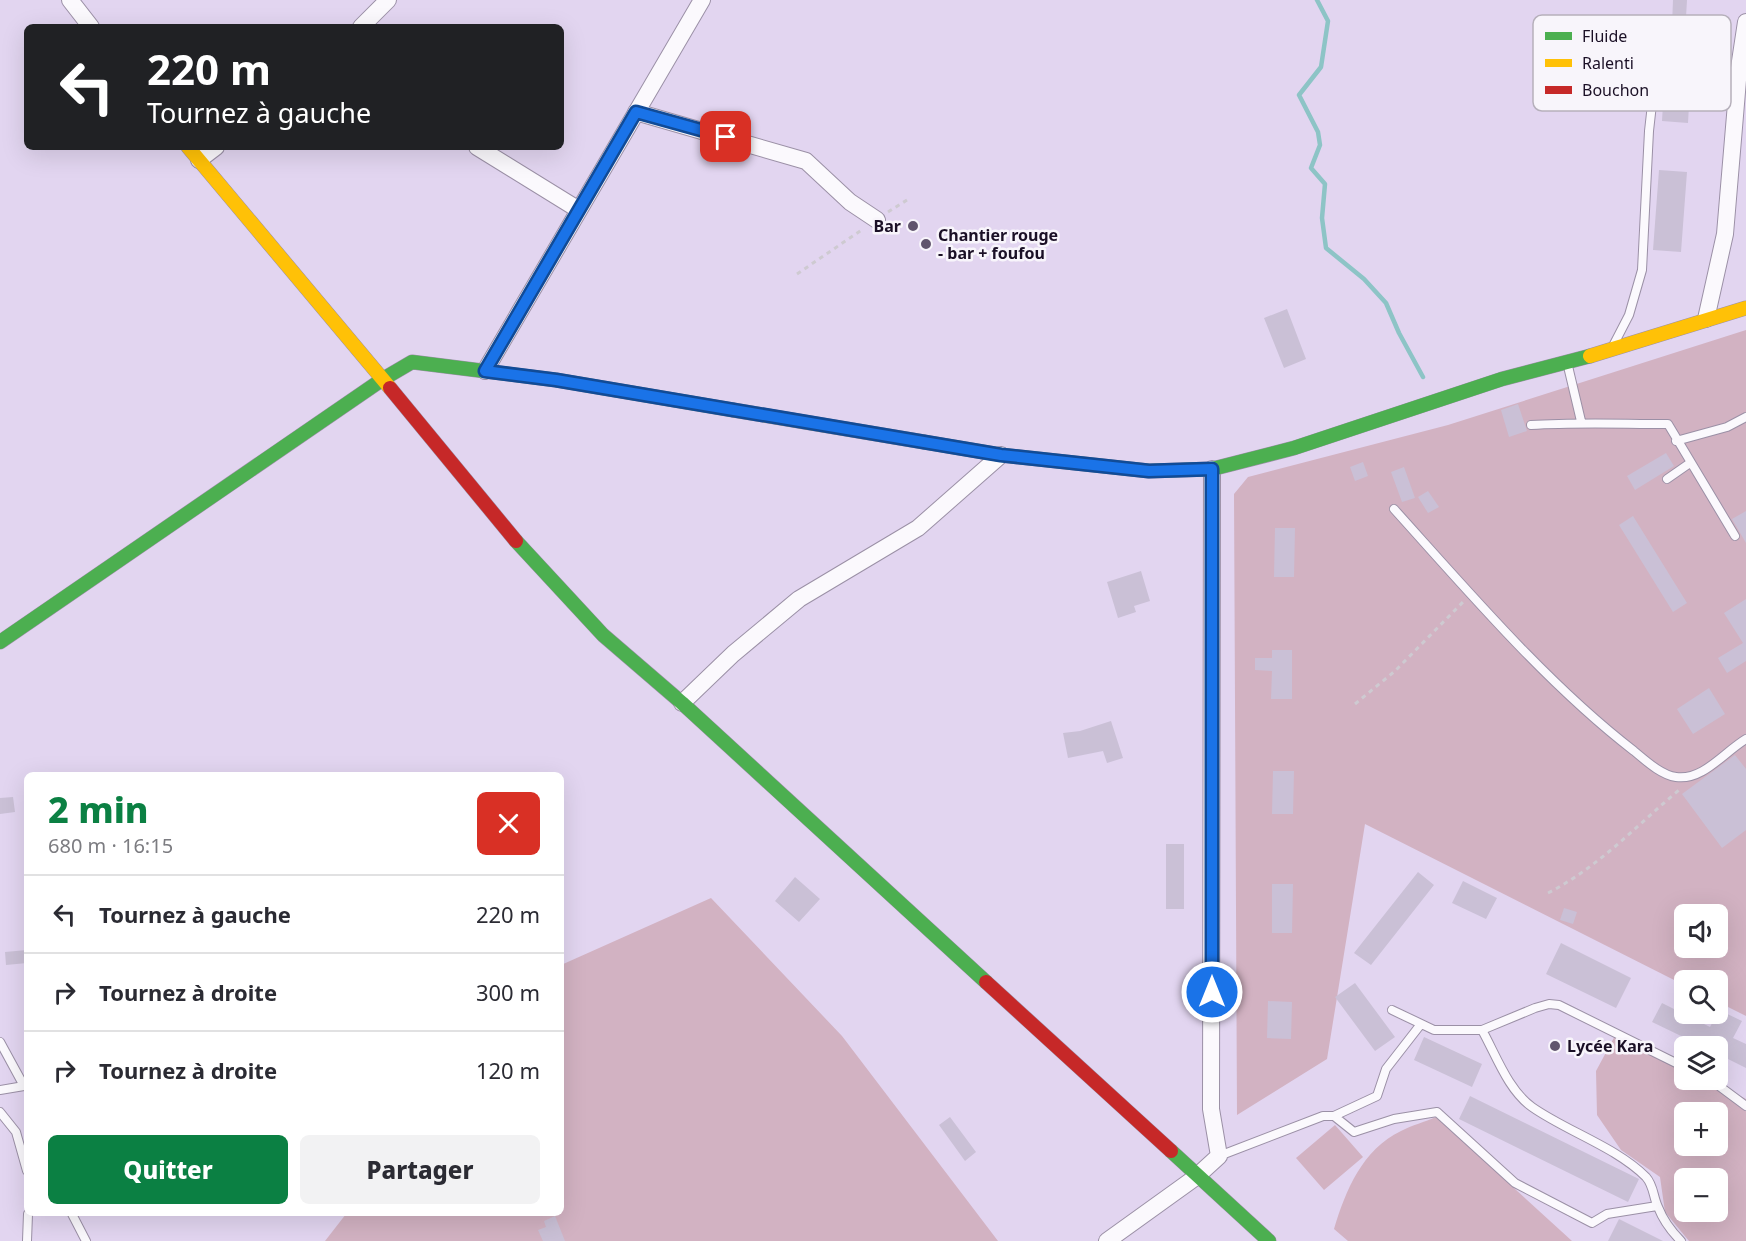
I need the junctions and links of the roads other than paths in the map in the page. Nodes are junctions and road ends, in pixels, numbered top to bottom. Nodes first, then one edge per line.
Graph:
1 (70, 0) edge
2 (388, 0) edge
3 (702, 0) edge
4 (1746, 22) edge
5 (89, 24) edge
6 (364, 24) edge
7 (1651, 111) edge
8 (636, 112) junction
9 (482, 150) edge
10 (194, 154) edge
11 (579, 210) junction
12 (877, 220) road end
13 (1746, 308) edge
14 (1706, 319) junction
15 (1611, 350) junction
16 (1567, 362) junction
17 (485, 371) junction
18 (383, 379) junction
19 (1746, 417) edge
20 (1581, 421) junction
21 (1531, 425) dead end
22 (1676, 441) junction
23 (1001, 455) junction
24 (1690, 463) junction
25 (1212, 469) junction
26 (1667, 479) dead end
27 (1394, 509) dead end
28 (1735, 536) dead end
29 (0, 642) edge
30 (682, 703) junction
31 (1746, 740) edge
32 (1392, 1010) dead end
33 (1421, 1024) junction
34 (1482, 1030) junction
35 (0, 1042) edge
36 (1674, 1061) edge
37 (24, 1082) edge
38 (24, 1085) edge
39 (0, 1090) edge
40 (1724, 1090) edge
41 (1746, 1106) edge
42 (0, 1112) edge
43 (1335, 1116) junction
44 (16, 1132) junction
45 (24, 1143) edge
46 (1219, 1156) junction
47 (24, 1160) edge
48 (1196, 1177) junction
49 (1657, 1206) junction
50 (28, 1216) edge
51 (73, 1216) edge
52 (27, 1241) edge
53 (86, 1241) edge
54 (1107, 1241) edge
55 (1269, 1241) edge
56 (1681, 1241) edge

1 - 5 street
2 - 6 street
3 - 8 street
4 - 14 street
7 - 15 lane
8 - 11 street
8 - 12 street
9 - 11 street
10 - 18 street
11 - 17 street
13 - 14 street
14 - 15 street
15 - 16 street
16 - 20 lane
16 - 25 street
17 - 18 street
17 - 23 street
18 - 29 street
18 - 30 street
19 - 22 lane
20 - 21 lane
20 - 22 lane
22 - 24 lane
23 - 25 street
23 - 30 street
24 - 26 lane
24 - 28 lane
25 - 46 street
27 - 31 lane
30 - 48 street
32 - 33 lane
33 - 34 lane
33 - 43 lane
34 - 36 lane
34 - 49 lane
35 - 37 lane
38 - 39 lane
40 - 41 lane
42 - 44 lane
43 - 46 lane
43 - 49 lane
44 - 45 lane
44 - 47 lane
46 - 48 street
48 - 54 street
48 - 55 street
49 - 56 lane
50 - 52 lane
51 - 53 lane

